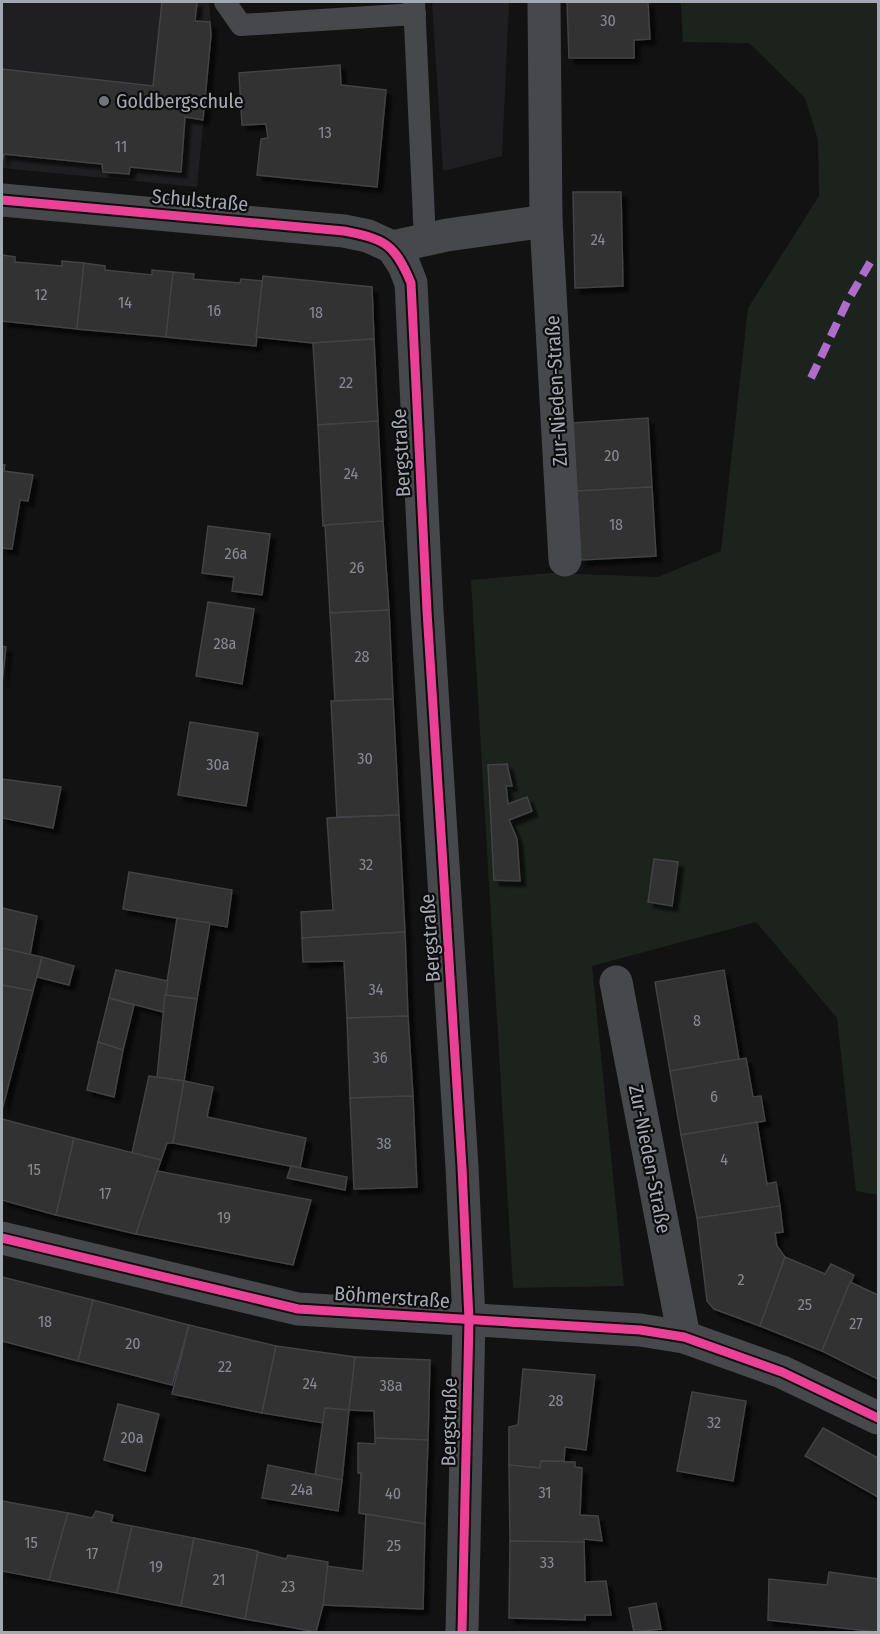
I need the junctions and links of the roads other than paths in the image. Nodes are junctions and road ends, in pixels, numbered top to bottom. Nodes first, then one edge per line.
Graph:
1 (225, 2) edge
2 (544, 2) edge
3 (415, 8) edge
4 (2, 200) edge
5 (546, 221) junction
6 (425, 240) junction
7 (392, 247) junction
8 (565, 560) dead end
9 (616, 982) dead end
10 (2, 1238) edge
11 (469, 1320) junction
12 (684, 1337) junction
13 (879, 1418) edge
14 (462, 1632) edge

1 - 3 lane
2 - 5 street, Zur-Nieden-Straße
3 - 6 lane
4 - 7 street, Schulstraße
5 - 6 street
5 - 8 street, Zur-Nieden-Straße
6 - 7 street
7 - 11 street, Bergstraße
9 - 12 street, Zur-Nieden-Straße
10 - 11 street, Böhmerstraße
11 - 12 street, Böhmerstraße
11 - 14 street, Bergstraße
12 - 13 street, Böhmerstraße

